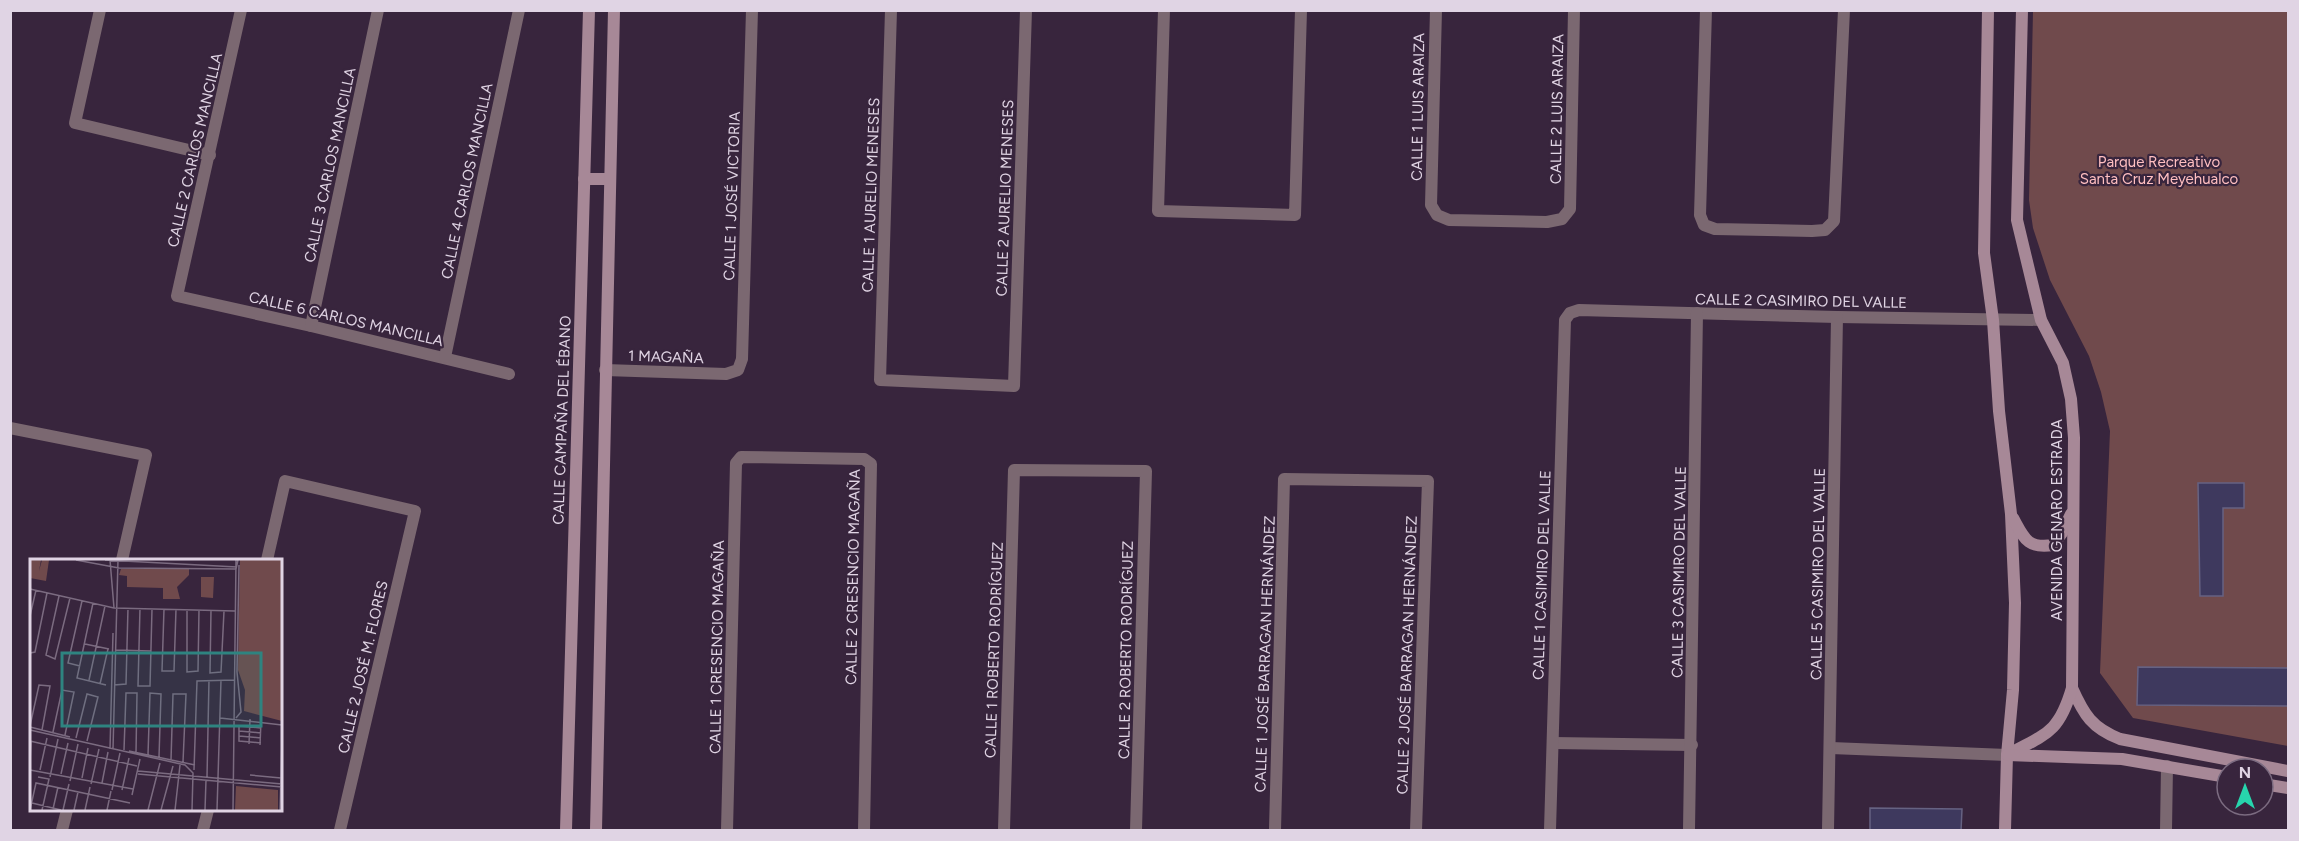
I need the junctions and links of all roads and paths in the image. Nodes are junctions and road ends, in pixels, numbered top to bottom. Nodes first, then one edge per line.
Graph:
1 (100, 10) edge
2 (241, 10) edge
3 (378, 10) edge
4 (519, 10) edge
5 (589, 10) edge
6 (614, 10) edge
7 (752, 10) edge
8 (891, 10) edge
9 (1026, 10) edge
10 (1164, 10) edge
11 (1301, 10) edge
12 (1436, 10) edge
13 (1574, 10) edge
14 (1706, 10) edge
15 (1844, 10) edge
16 (1988, 10) edge
17 (2022, 10) edge
18 (210, 155) junction
19 (584, 180) junction
20 (610, 180) junction
21 (1570, 209) joint
22 (177, 296) joint
23 (1697, 313) junction
24 (1837, 317) junction
25 (1992, 320) junction
26 (2041, 320) junction
27 (1565, 321) joint
28 (311, 326) junction
29 (445, 357) junction
30 (606, 370) junction
31 (509, 374) dead end
32 (726, 374) joint
33 (1014, 386) joint
34 (10, 428) edge
35 (736, 463) joint
36 (1146, 471) joint
37 (1284, 478) joint
38 (2073, 509) junction
39 (2011, 514) junction
40 (122, 559) edge
41 (267, 559) edge
42 (2072, 688) junction
43 (1552, 743) junction
44 (1692, 745) junction
45 (1831, 748) junction
46 (2007, 755) junction
47 (2167, 766) junction
48 (2289, 771) edge
49 (2215, 775) edge
50 (67, 811) edge
51 (208, 811) edge
52 (62, 831) edge
53 (203, 831) edge
54 (340, 831) edge
55 (566, 831) edge
56 (596, 831) edge
57 (727, 831) edge
58 (864, 831) edge
59 (1004, 831) edge
60 (1136, 831) edge
61 (1275, 831) edge
62 (1416, 831) edge
63 (1550, 831) edge
64 (1689, 831) edge
65 (1828, 831) edge
66 (2005, 831) edge
67 (2166, 831) edge

1 - 18 street
2 - 18 street, CALLE 2 CARLOS MANCILLA
3 - 28 street, CALLE 3 CARLOS MANCILLA
4 - 29 street, CALLE 4 CARLOS MANCILLA
5 - 19 street, CALLE CAMPAÑA DEL ÉBANO
6 - 20 street
7 - 32 street, CALLE 1 JOSÉ VICTORIA
8 - 33 street, CALLE 1 AURELIO MENESES
9 - 33 street, CALLE 2 AURELIO MENESES
10 - 11 street
12 - 21 street, CALLE 1 LUIS ARAIZA
13 - 21 street, CALLE 2 LUIS ARAIZA
14 - 15 street
16 - 25 street
17 - 26 street, AVENIDA GENARO ESTRADA
18 - 22 street, CALLE 2 CARLOS MANCILLA
19 - 20 street
19 - 55 street, CALLE CAMPAÑA DEL ÉBANO
20 - 30 street
22 - 28 street, CALLE 6 CARLOS MANCILLA
23 - 24 street, CALLE 2 CASIMIRO DEL VALLE
23 - 27 street, CALLE 2 CASIMIRO DEL VALLE
23 - 44 street, CALLE 3 CASIMIRO DEL VALLE
24 - 25 street, CALLE 2 CASIMIRO DEL VALLE
24 - 45 street, CALLE 5 CASIMIRO DEL VALLE
25 - 26 street, CALLE 2 CASIMIRO DEL VALLE
25 - 39 street
26 - 38 street, AVENIDA GENARO ESTRADA
27 - 43 street, CALLE 1 CASIMIRO DEL VALLE
28 - 29 street, CALLE 6 CARLOS MANCILLA
29 - 31 street, CALLE 6 CARLOS MANCILLA
30 - 32 street, 1 MAGAÑA
30 - 56 street
34 - 40 street
35 - 57 street, CALLE 1 CRESENCIO MAGAÑA
35 - 58 street, CALLE 2 CRESENCIO MAGAÑA
36 - 59 street, CALLE 1 ROBERTO RODRÍGUEZ
36 - 60 street, CALLE 2 ROBERTO RODRÍGUEZ
37 - 61 street, CALLE 1 JOSÉ BARRAGAN HERNÁNDEZ
37 - 62 street, CALLE 2 JOSÉ BARRAGAN HERNÁNDEZ
38 - 39 street
38 - 42 street, AVENIDA GENARO ESTRADA
39 - 46 street
41 - 54 street, CALLE 2 JOSÉ M. FLORES
42 - 46 street, AVENIDA GENARO ESTRADA
42 - 48 street
43 - 44 street
43 - 63 street, CALLE 1 CASIMIRO DEL VALLE
44 - 64 street, CALLE 3 CASIMIRO DEL VALLE
45 - 46 street
45 - 65 street, CALLE 5 CASIMIRO DEL VALLE
46 - 47 street
46 - 66 street
47 - 49 street
47 - 67 street
50 - 52 street
51 - 53 street

